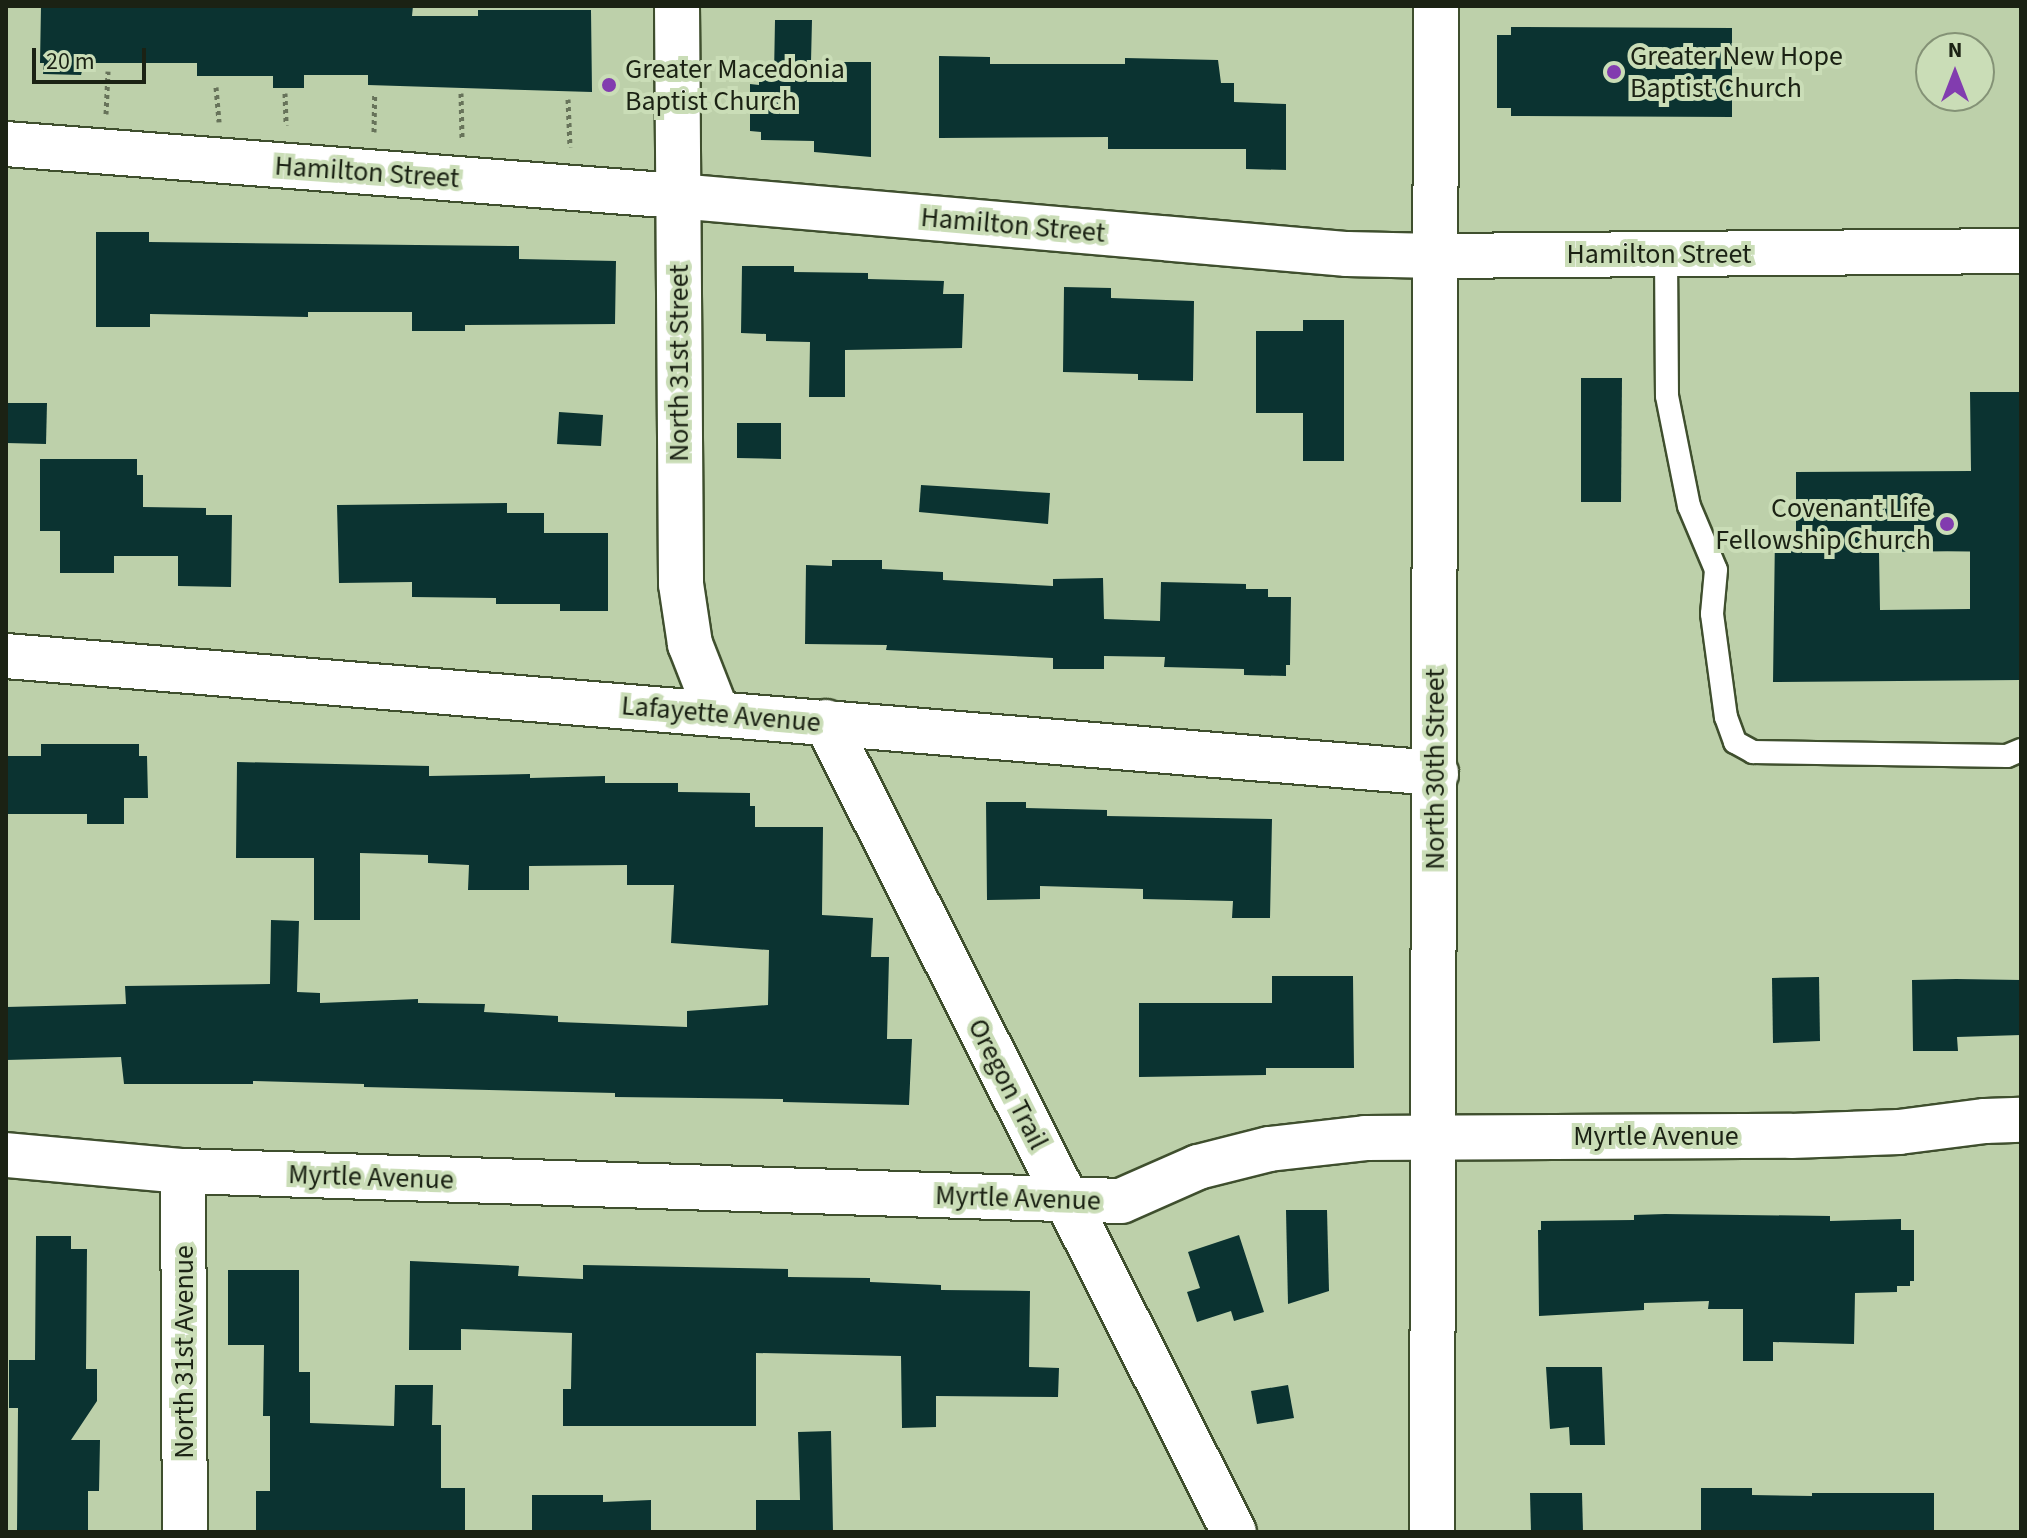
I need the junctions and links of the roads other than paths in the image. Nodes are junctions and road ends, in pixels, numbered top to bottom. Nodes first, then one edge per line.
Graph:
1 (677, 6) edge
2 (1436, 6) edge
3 (6, 144) edge
4 (677, 196) junction
5 (2021, 251) edge
6 (1666, 254) junction
7 (1436, 256) junction
8 (6, 656) edge
9 (717, 713) junction
10 (826, 722) junction
11 (2021, 750) edge
12 (1436, 773) junction
13 (2021, 1120) edge
14 (1433, 1136) junction
15 (6, 1155) edge
16 (183, 1171) junction
17 (1066, 1199) junction
18 (185, 1532) edge
19 (1234, 1532) edge
20 (1432, 1532) edge

1 - 4 street, North 31st Street
2 - 7 street, North 30th Street
3 - 4 street, Hamilton Street
4 - 7 street, Hamilton Street
4 - 9 street, North 31st Street
5 - 6 street, Hamilton Street
6 - 7 street, Hamilton Street
6 - 11 lane
7 - 12 street, North 30th Street
8 - 9 street, Lafayette Avenue
9 - 10 street, Lafayette Avenue
10 - 12 street, Lafayette Avenue
10 - 17 street, Oregon Trail
12 - 14 street, North 30th Street
13 - 14 street, Myrtle Avenue
14 - 17 street, Myrtle Avenue
14 - 20 street, North 30th Street
15 - 16 street, Myrtle Avenue
16 - 17 street, Myrtle Avenue
16 - 18 street, North 31st Avenue
17 - 19 street, Oregon Trail

